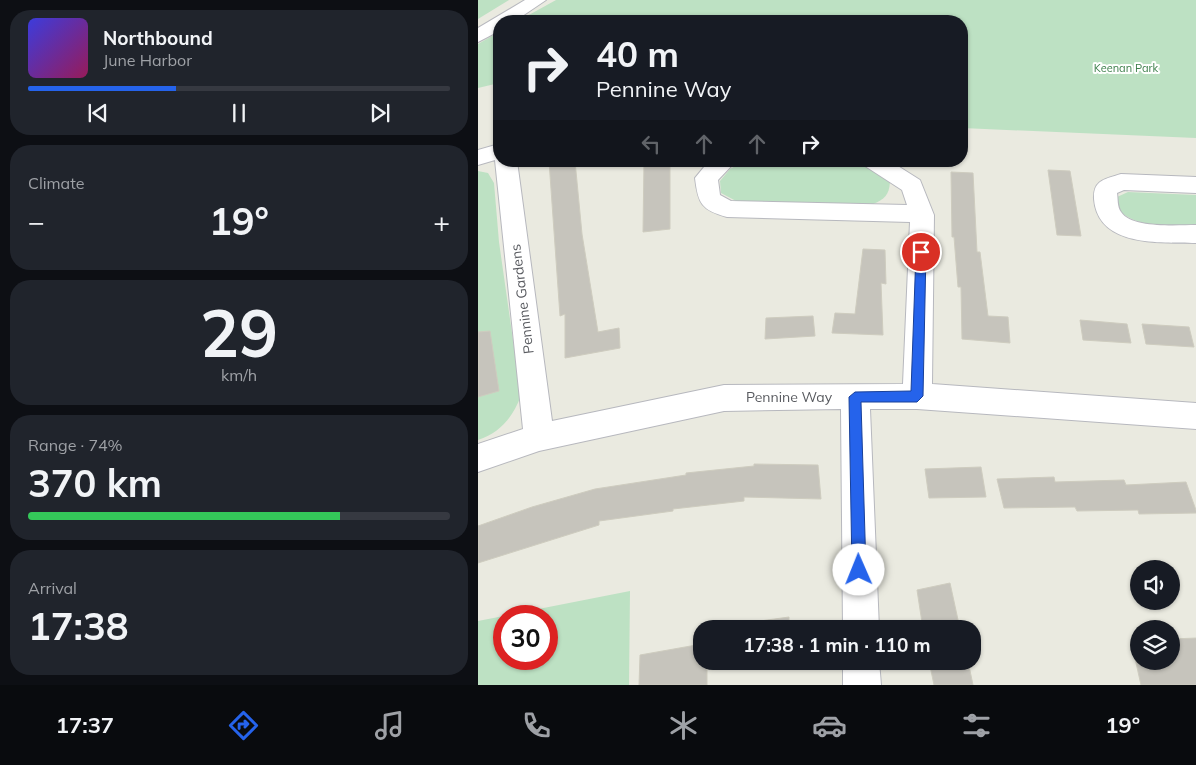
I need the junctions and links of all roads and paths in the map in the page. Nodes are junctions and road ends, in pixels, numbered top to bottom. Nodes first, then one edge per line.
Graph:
1 (537, 0) edge
2 (513, 15) edge
3 (493, 27) edge
4 (478, 36) edge
5 (493, 153) edge
6 (478, 158) edge
7 (507, 167) edge
8 (717, 167) edge
9 (883, 167) edge
10 (1196, 185) edge
11 (922, 215) junction
12 (1196, 234) edge
13 (917, 396) junction
14 (855, 397) junction
15 (1196, 416) edge
16 (538, 437) junction
17 (478, 458) edge
18 (860, 620) edge
19 (861, 670) edge
20 (862, 685) edge

1 - 2 street
3 - 4 street
5 - 6 street
7 - 16 street, Pennine Gardens
8 - 11 street
9 - 11 street
10 - 12 street
11 - 13 street
13 - 14 street, Pennine Way
13 - 15 street, Pennine Way
14 - 16 street, Pennine Way
14 - 18 street
16 - 17 street, Pennine Way
19 - 20 street

